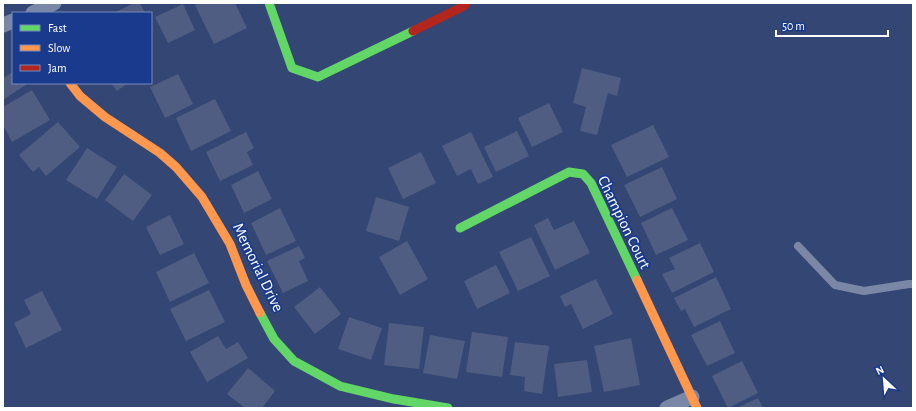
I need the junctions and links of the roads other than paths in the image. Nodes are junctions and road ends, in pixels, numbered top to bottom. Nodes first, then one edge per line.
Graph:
1 (54, 3) edge
2 (269, 3) edge
3 (466, 3) edge
4 (35, 12) edge
5 (71, 84) edge
6 (460, 228) dead end
7 (798, 246) dead end
8 (913, 284) edge
9 (694, 402) edge
10 (393, 403) edge
11 (448, 408) edge
12 (667, 408) edge

1 - 4 street
2 - 3 street
5 - 10 street, Memorial Drive
6 - 9 street, Champion Court
7 - 8 lane
9 - 12 street
10 - 11 street, Memorial Drive

